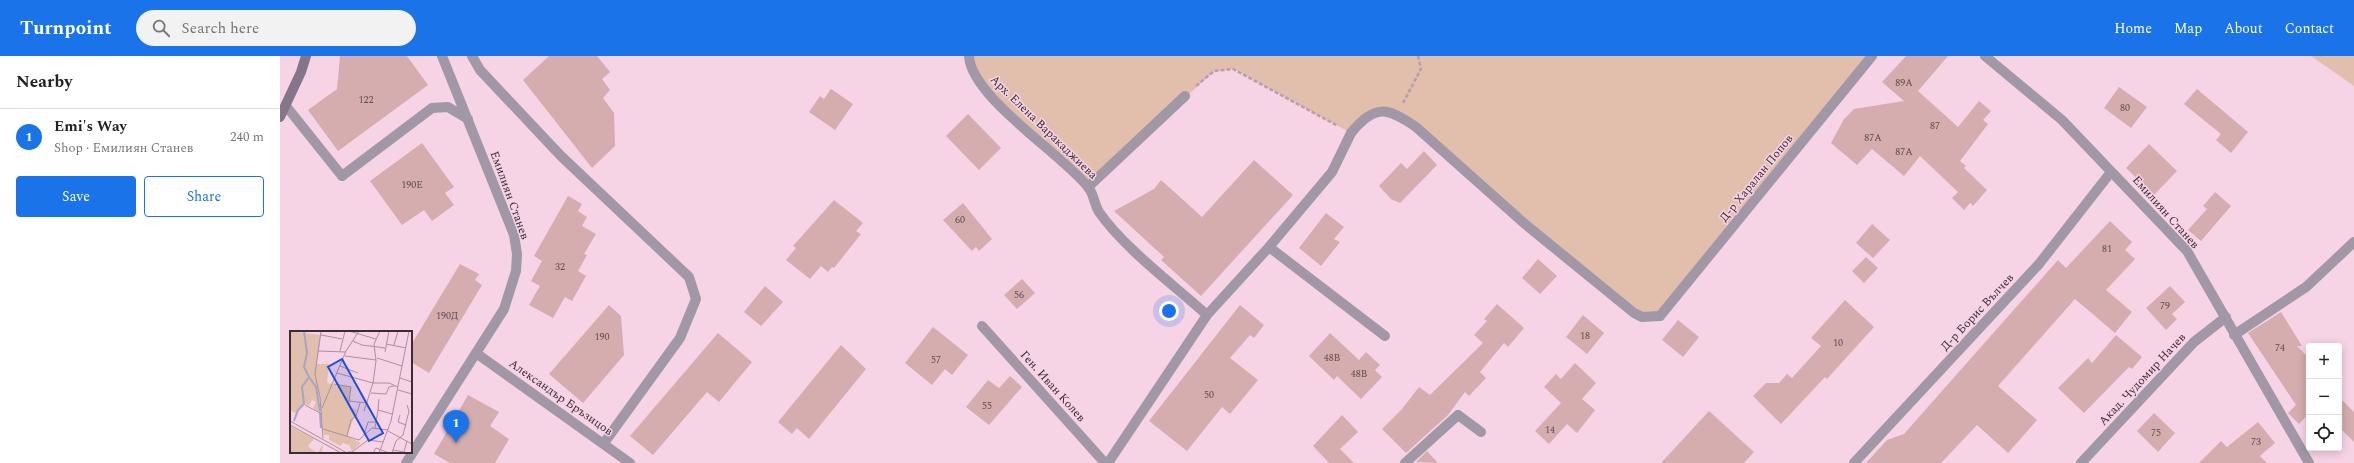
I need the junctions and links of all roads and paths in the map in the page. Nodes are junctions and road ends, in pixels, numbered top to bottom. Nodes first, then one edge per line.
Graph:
1 (306, 56) edge
2 (442, 56) edge
3 (472, 56) edge
4 (969, 56) edge
5 (1418, 56) edge
6 (1872, 56) edge
7 (1985, 56) edge
8 (1185, 96) joint
9 (286, 106) junction
10 (1397, 114) junction
11 (280, 117) edge
12 (468, 119) junction
13 (1351, 133) junction
14 (2111, 172) junction
15 (1088, 187) junction
16 (2354, 242) edge
17 (1269, 247) junction
18 (1207, 315) junction
19 (2226, 317) junction
20 (982, 326) dead end
21 (2234, 335) junction
22 (1385, 336) dead end
23 (476, 353) junction
24 (1481, 432) dead end
25 (604, 443) junction
26 (406, 463) edge
27 (630, 463) edge
28 (1107, 463) edge
29 (1405, 463) edge
30 (1854, 463) edge
31 (2081, 463) edge
32 (2309, 463) edge

1 - 9 main road
2 - 12 street, Емилиян Станев
3 - 25 street
4 - 15 street, Арх. Елена Варакаджиева
5 - 10 path
6 - 10 street, Д-р Харалан Попов
7 - 14 street, Емилиян Станев
8 - 13 path
8 - 15 street
9 - 11 main road
9 - 12 street
10 - 13 street
12 - 23 street, Емилиян Станев
13 - 17 street
14 - 19 street, Емилиян Станев
14 - 30 street, Д-р Борис Вълчев
15 - 18 street, Арх. Елена Варакаджиева
16 - 21 street
17 - 18 street
17 - 22 street
18 - 28 street
19 - 21 street, Емилиян Станев
19 - 31 street, Акад. Чудомир Начев
20 - 28 street, Ген. Иван Колев
21 - 32 street, Емилиян Станев
23 - 25 street, Александър Бръзицов
23 - 26 street, Емилиян Станев
24 - 29 street
25 - 27 street, Александър Бръзицов

